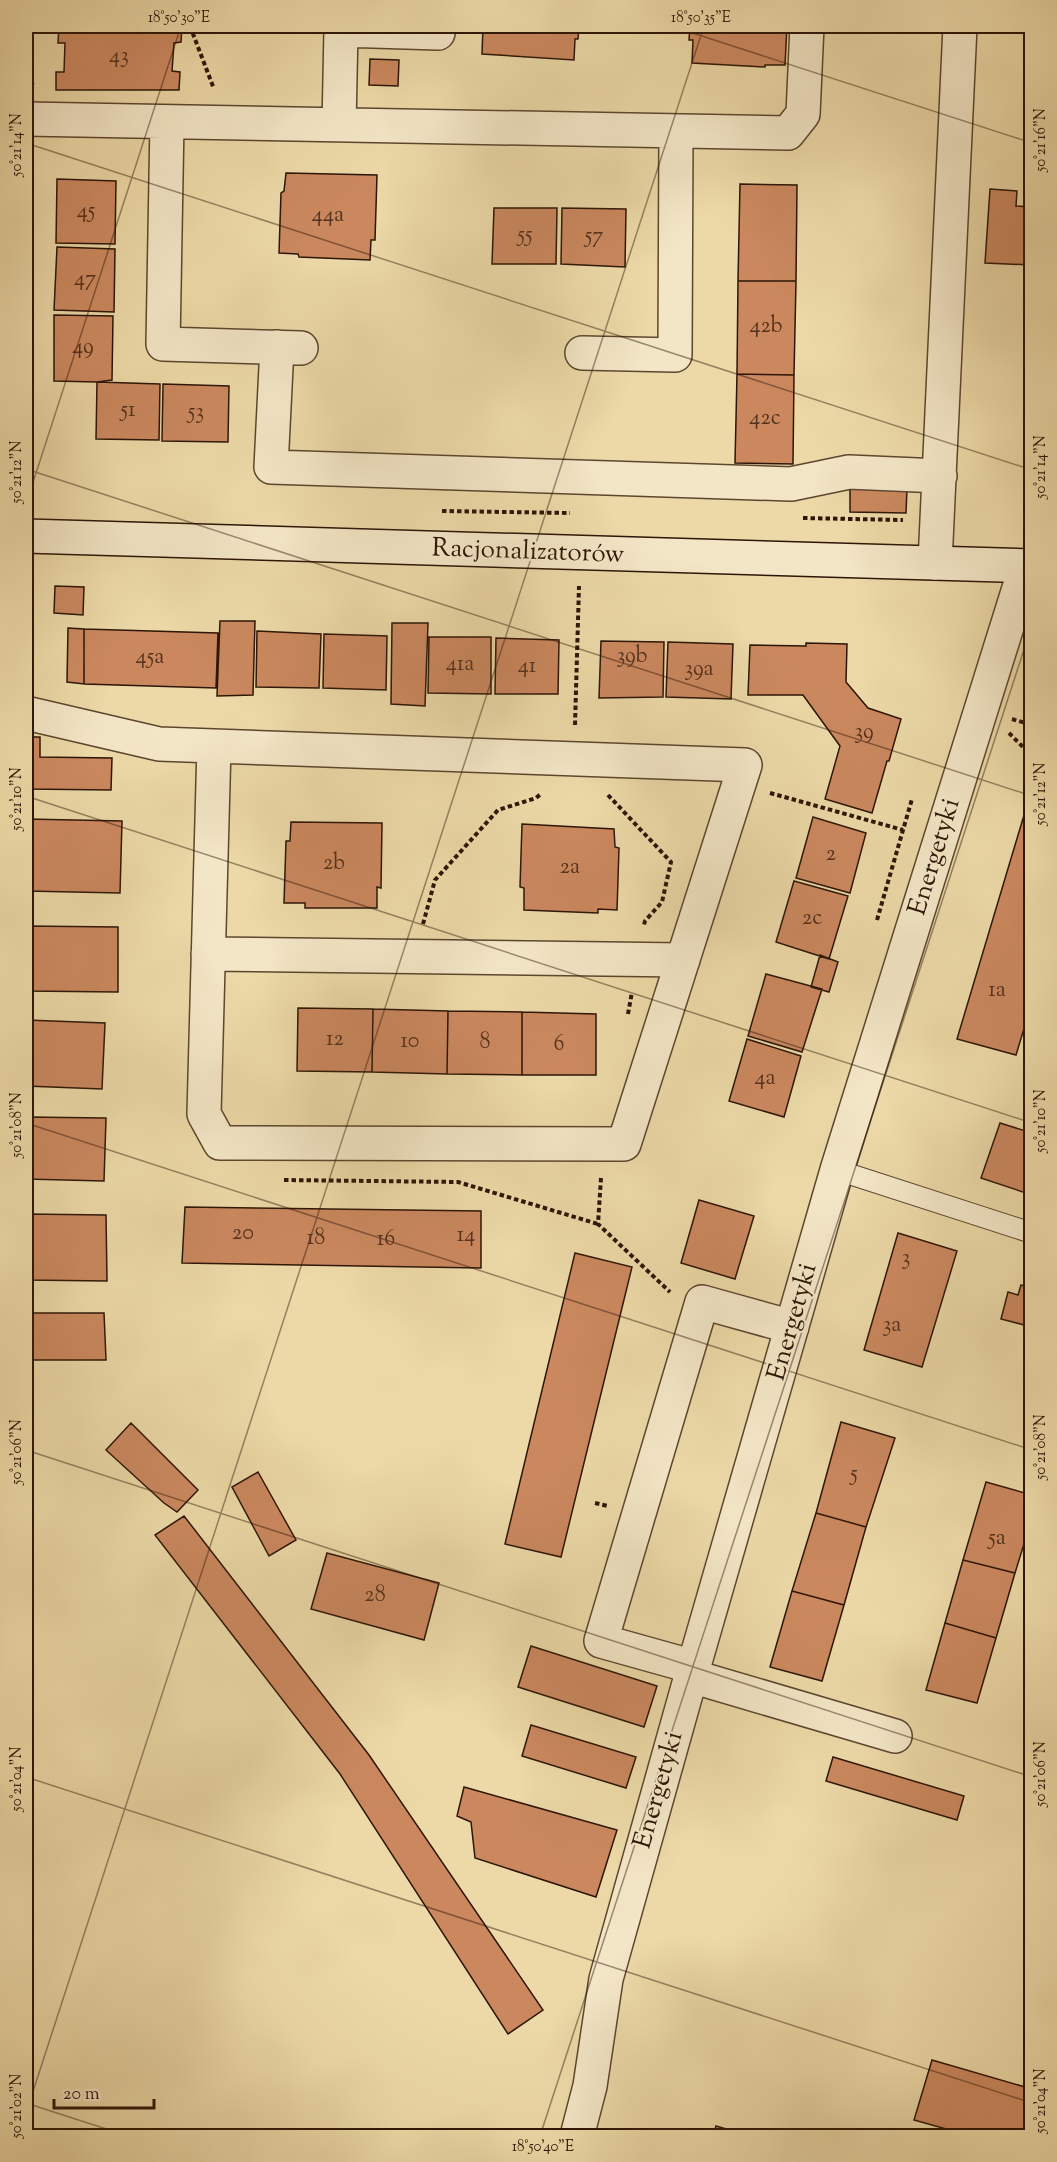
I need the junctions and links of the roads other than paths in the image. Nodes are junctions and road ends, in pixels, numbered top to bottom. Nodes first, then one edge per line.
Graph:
1 (439, 26) edge
2 (807, 26) edge
3 (960, 26) edge
4 (26, 120) edge
5 (167, 122) junction
6 (339, 125) junction
7 (676, 132) junction
8 (582, 353) dead end
9 (940, 476) junction
10 (26, 536) edge
11 (935, 563) junction
12 (1029, 566) edge
13 (26, 713) edge
14 (214, 746) junction
15 (208, 954) junction
16 (683, 960) junction
17 (837, 1170) junction
18 (1032, 1233) edge
19 (792, 1327) junction
20 (693, 1672) junction
21 (895, 1736) dead end
22 (577, 2136) edge

1 - 6 street
2 - 7 street
3 - 9 street
4 - 5 street
5 - 6 street
5 - 9 street
6 - 7 street
7 - 8 street
9 - 11 street
10 - 11 street, Racjonalizatorów
11 - 12 street, Racjonalizatorów
12 - 17 street, Energetyki
13 - 14 street
14 - 15 street
14 - 16 street
15 - 16 street
15 - 16 street
17 - 18 lane
17 - 19 street, Energetyki
19 - 20 street, Energetyki
19 - 20 street
20 - 21 street
20 - 22 street, Energetyki

